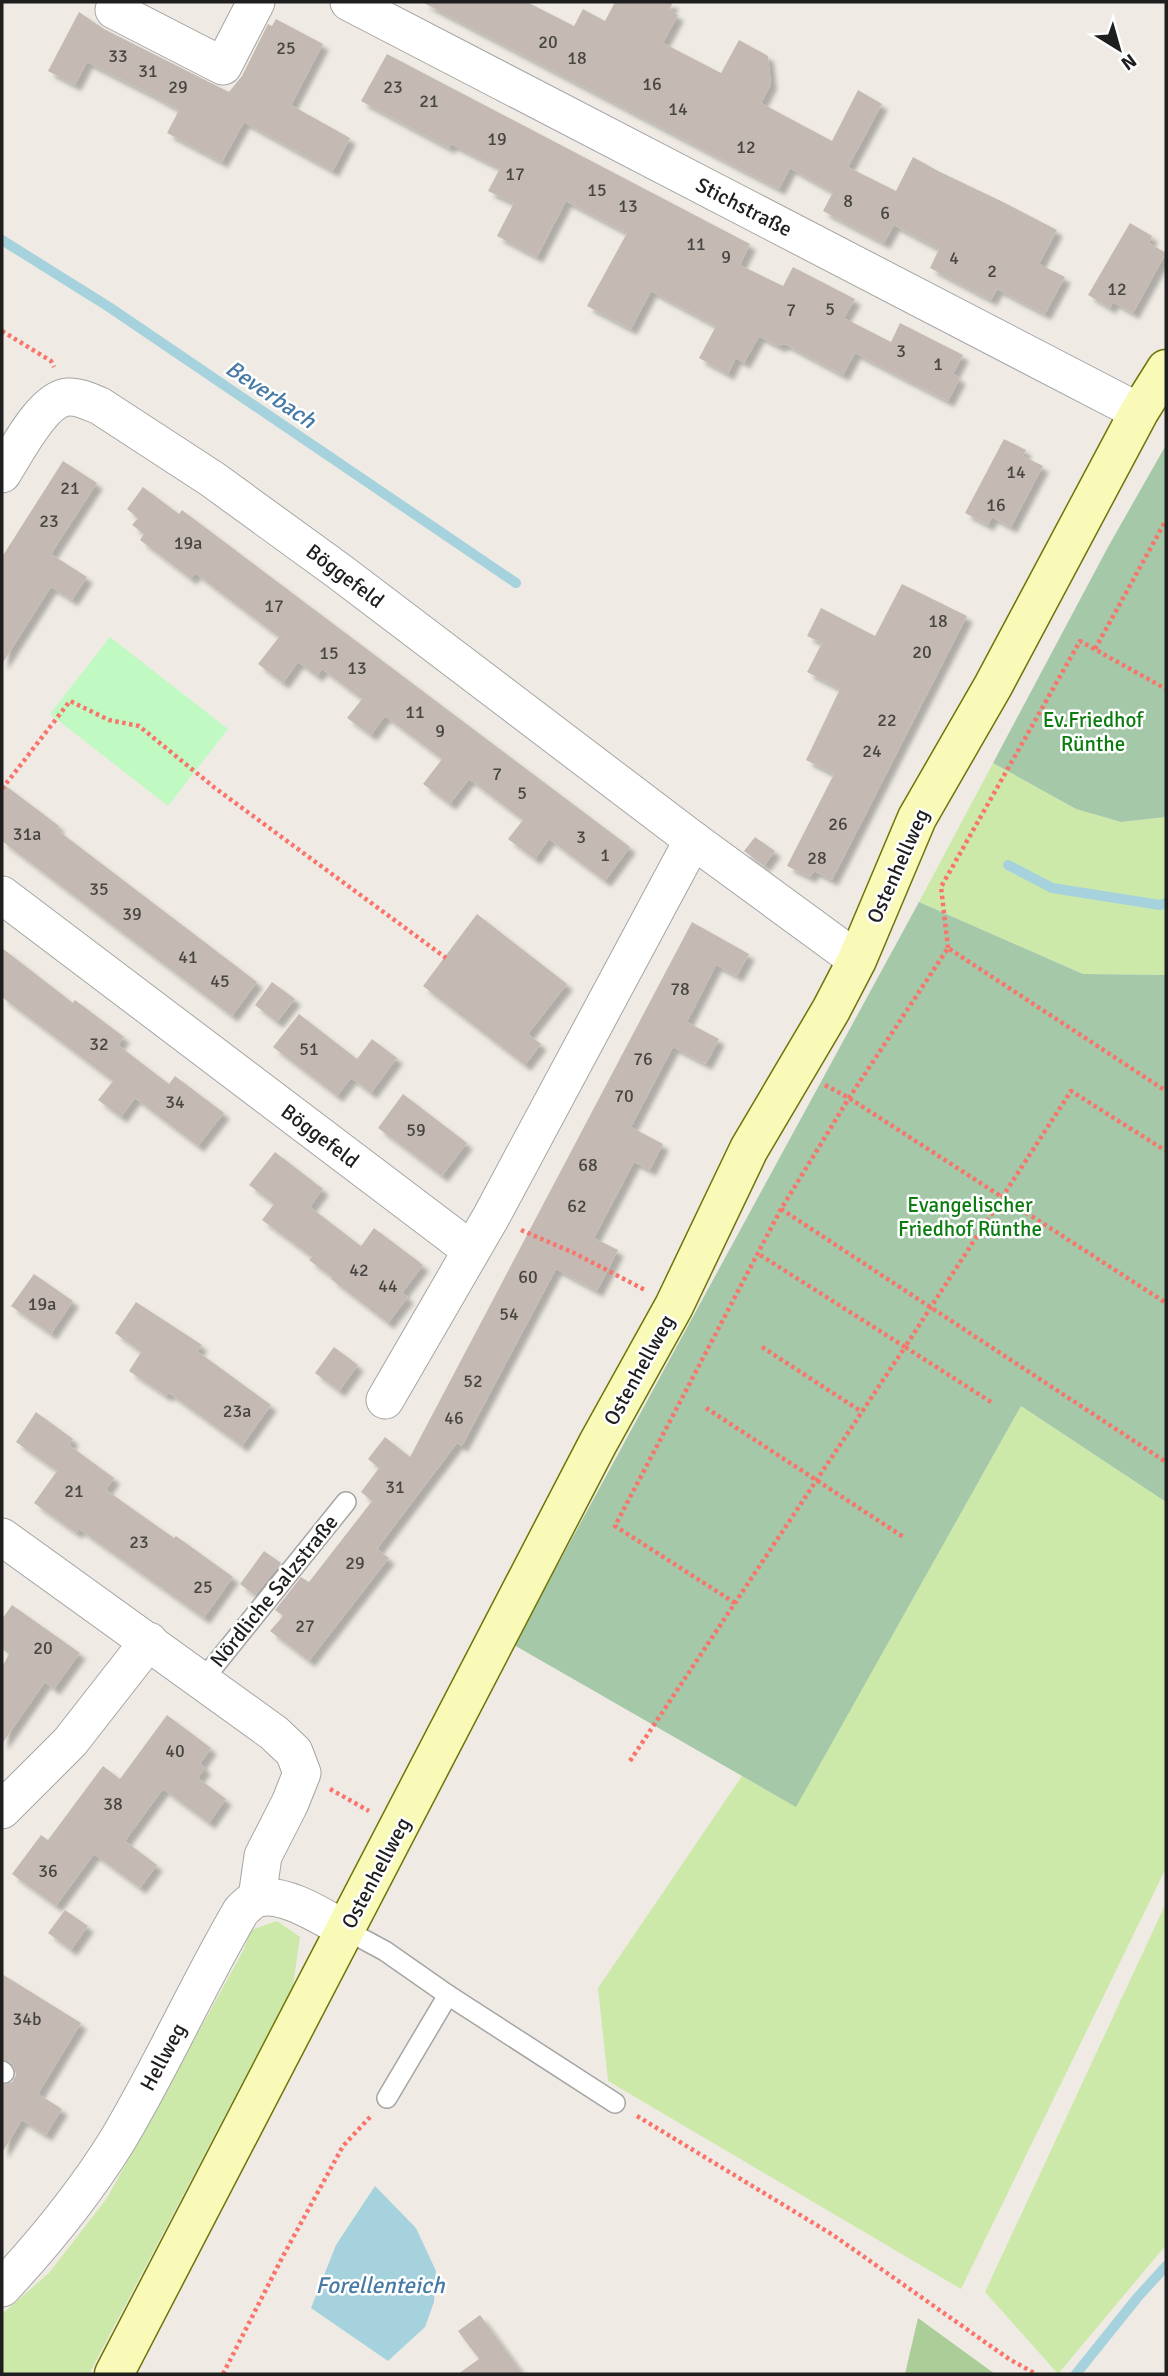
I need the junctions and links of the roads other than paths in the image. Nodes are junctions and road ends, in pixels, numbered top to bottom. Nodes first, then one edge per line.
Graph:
1 (118, 2) edge
2 (256, 2) edge
3 (349, 2) edge
4 (1166, 369) edge
5 (1139, 412) junction
6 (2, 474) edge
7 (693, 839) junction
8 (2, 895) edge
9 (857, 960) junction
10 (471, 1250) junction
11 (385, 1400) dead end
12 (346, 1502) dead end
13 (2, 1537) edge
14 (149, 1641) junction
15 (202, 1681) junction
16 (2, 1810) edge
17 (257, 1898) junction
18 (346, 1930) junction
19 (448, 1996) junction
20 (387, 2098) road end
21 (615, 2103) road end
22 (2, 2287) edge
23 (114, 2374) edge

1 - 2 street
3 - 5 street, Stichstraße
4 - 5 main road, Ostenhellweg
5 - 9 main road, Ostenhellweg
6 - 7 street, Böggefeld
7 - 9 street, Böggefeld
7 - 10 street
8 - 10 street, Böggefeld
9 - 18 main road, Ostenhellweg
10 - 11 street
12 - 15 lane, Nördliche Salzstraße
13 - 14 street, Nördliche Salzstraße
14 - 15 street, Nördliche Salzstraße
14 - 16 street
15 - 17 street, Nördliche Salzstraße
17 - 18 street
17 - 22 street, Hellweg
18 - 19 lane
18 - 23 main road, Ostenhellweg
19 - 20 lane
19 - 21 lane

